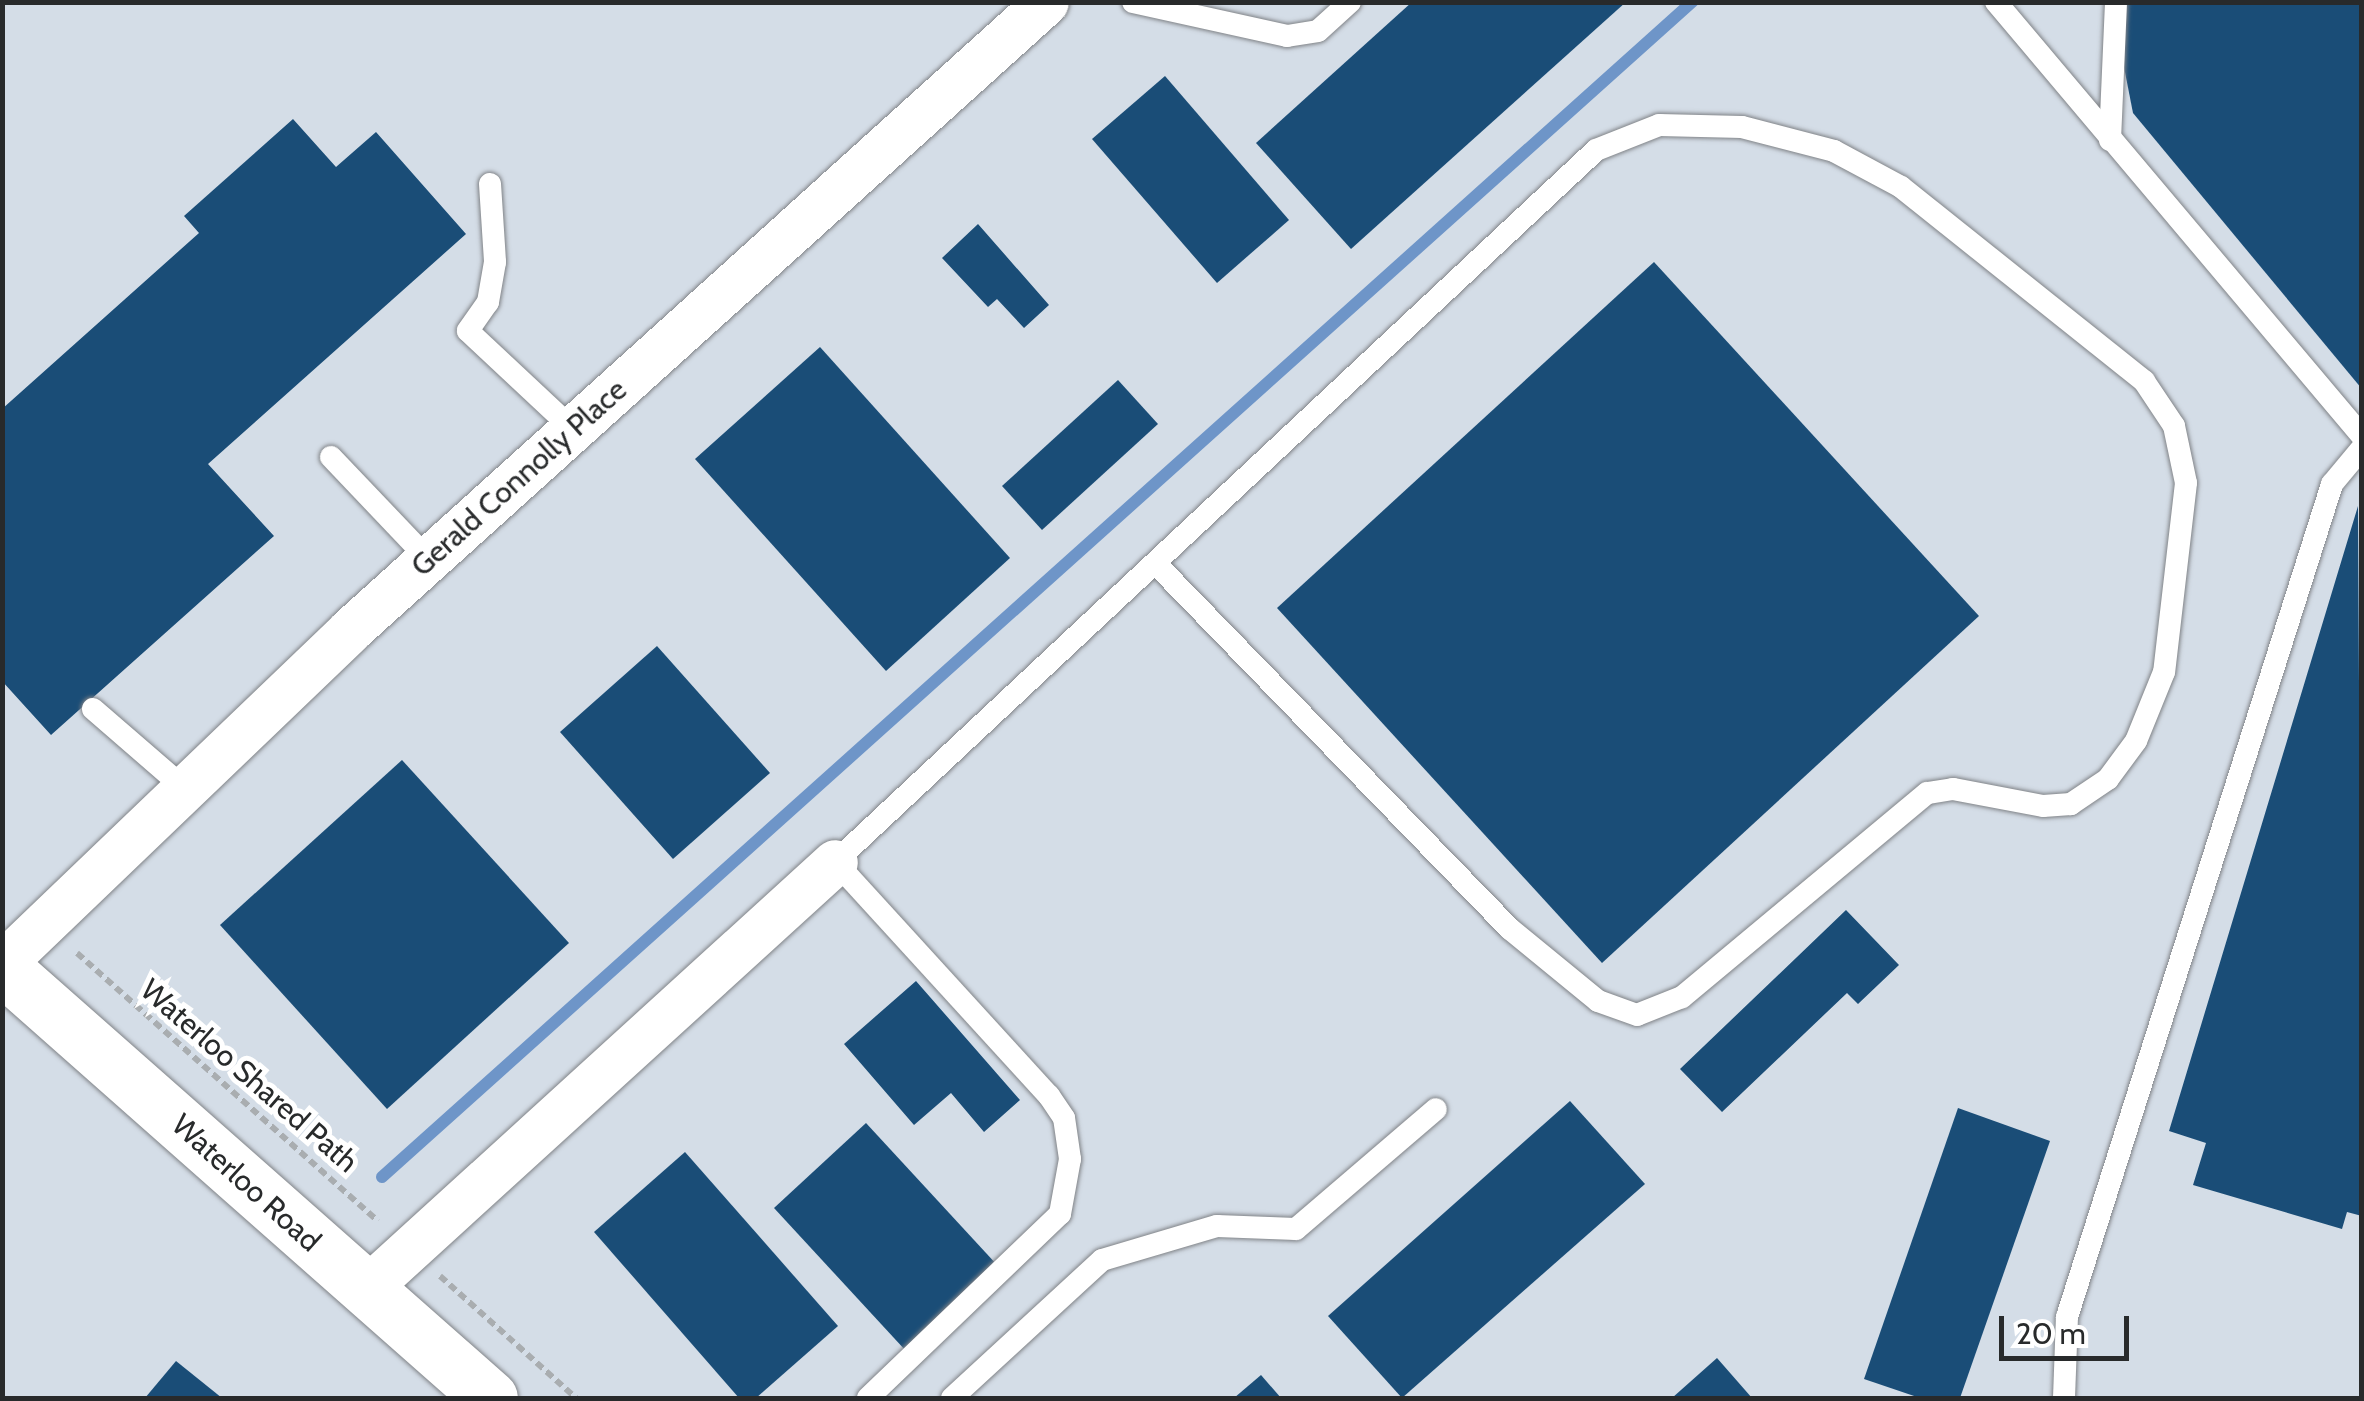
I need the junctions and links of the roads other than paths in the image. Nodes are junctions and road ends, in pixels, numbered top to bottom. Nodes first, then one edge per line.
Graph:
1 (1046, 2) edge
2 (1133, 2) edge
3 (1350, 2) edge
4 (1996, 2) edge
5 (2116, 2) edge
6 (2110, 140) junction
7 (490, 184) dead end
8 (574, 430) junction
9 (2362, 436) edge
10 (2362, 448) edge
11 (331, 457) dead end
12 (428, 559) junction
13 (1158, 566) junction
14 (93, 709) dead end
15 (183, 787) junction
16 (835, 862) junction
17 (2, 966) edge
18 (1436, 1110) dead end
19 (366, 1289) junction
20 (490, 1398) edge
21 (868, 1398) edge
22 (952, 1398) edge
23 (2064, 1398) edge

1 - 8 street, Gerald Connolly Place
2 - 3 lane
4 - 6 lane
5 - 6 lane
6 - 9 lane
7 - 8 lane
8 - 12 street, Gerald Connolly Place
10 - 23 lane
11 - 12 lane
12 - 15 street, Gerald Connolly Place
13 - 13 lane
13 - 16 lane
14 - 15 lane
15 - 17 street, Gerald Connolly Place
16 - 19 street
16 - 21 lane
17 - 19 street, Waterloo Road
18 - 22 lane
19 - 20 street, Waterloo Road

